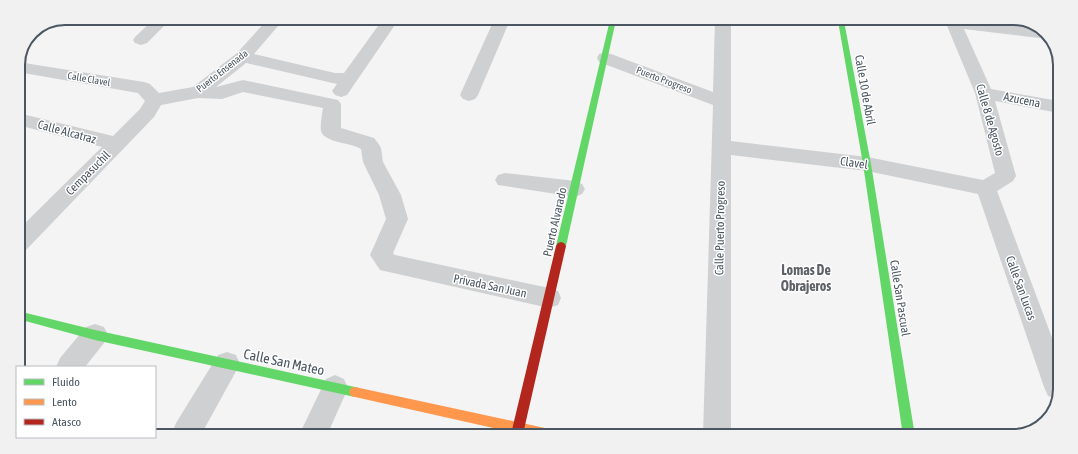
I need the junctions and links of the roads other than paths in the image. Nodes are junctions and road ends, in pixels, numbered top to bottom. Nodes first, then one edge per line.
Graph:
1 (157, 25) edge
2 (271, 25) edge
3 (387, 25) edge
4 (500, 25) edge
5 (612, 25) edge
6 (723, 25) edge
7 (842, 25) edge
8 (954, 25) edge
9 (141, 40) dead end
10 (244, 57) junction
11 (605, 58) junction
12 (25, 68) edge
13 (350, 79) junction
14 (198, 92) junction
15 (984, 93) junction
16 (469, 94) dead end
17 (154, 100) junction
18 (722, 102) junction
19 (332, 104) junction
20 (1053, 106) edge
21 (25, 121) edge
22 (117, 144) junction
23 (721, 147) junction
24 (867, 164) junction
25 (505, 180) dead end
26 (986, 188) junction
27 (575, 189) junction
28 (25, 231) edge
29 (549, 298) junction
30 (25, 317) edge
31 (95, 335) junction
32 (227, 364) junction
33 (70, 366) edge
34 (1053, 376) edge
35 (335, 388) junction
36 (188, 429) edge
37 (316, 429) edge
38 (509, 429) edge
39 (518, 429) edge
40 (717, 429) edge
41 (908, 429) edge

1 - 9 street
2 - 10 street, Puerto Ensenada
3 - 13 street
4 - 16 street
5 - 11 street, Puerto Alvarado
6 - 18 street, Calle Puerto Progreso
7 - 24 street, Calle 10 de Abril
8 - 15 street, Calle 8 de Agosto
10 - 13 street
10 - 14 street, Puerto Ensenada
11 - 18 street, Puerto Progreso
11 - 27 street, Puerto Alvarado
12 - 17 street, Calle Clavel
13 - 19 street
14 - 17 street, Puerto Ensenada
14 - 19 street
15 - 20 street, Azucena
15 - 26 street, Calle 8 de Agosto
17 - 22 street, Cempasuchil
18 - 23 street, Calle Puerto Progreso
19 - 29 street, Privada San Juan
21 - 22 street, Calle Alcatraz
22 - 28 street, Cempasuchil
23 - 24 street, Clavel
23 - 40 street, Calle Puerto Progreso
24 - 26 street, Clavel
24 - 41 street, Calle San Pascual
25 - 27 street
26 - 34 street, Calle San Lucas
27 - 29 street, Puerto Alvarado
29 - 39 street, Puerto Alvarado
30 - 31 street, Calle San Mateo
31 - 32 street, Calle San Mateo
31 - 33 street
32 - 35 street, Calle San Mateo
32 - 36 street
35 - 37 street
35 - 38 street, Calle San Mateo

